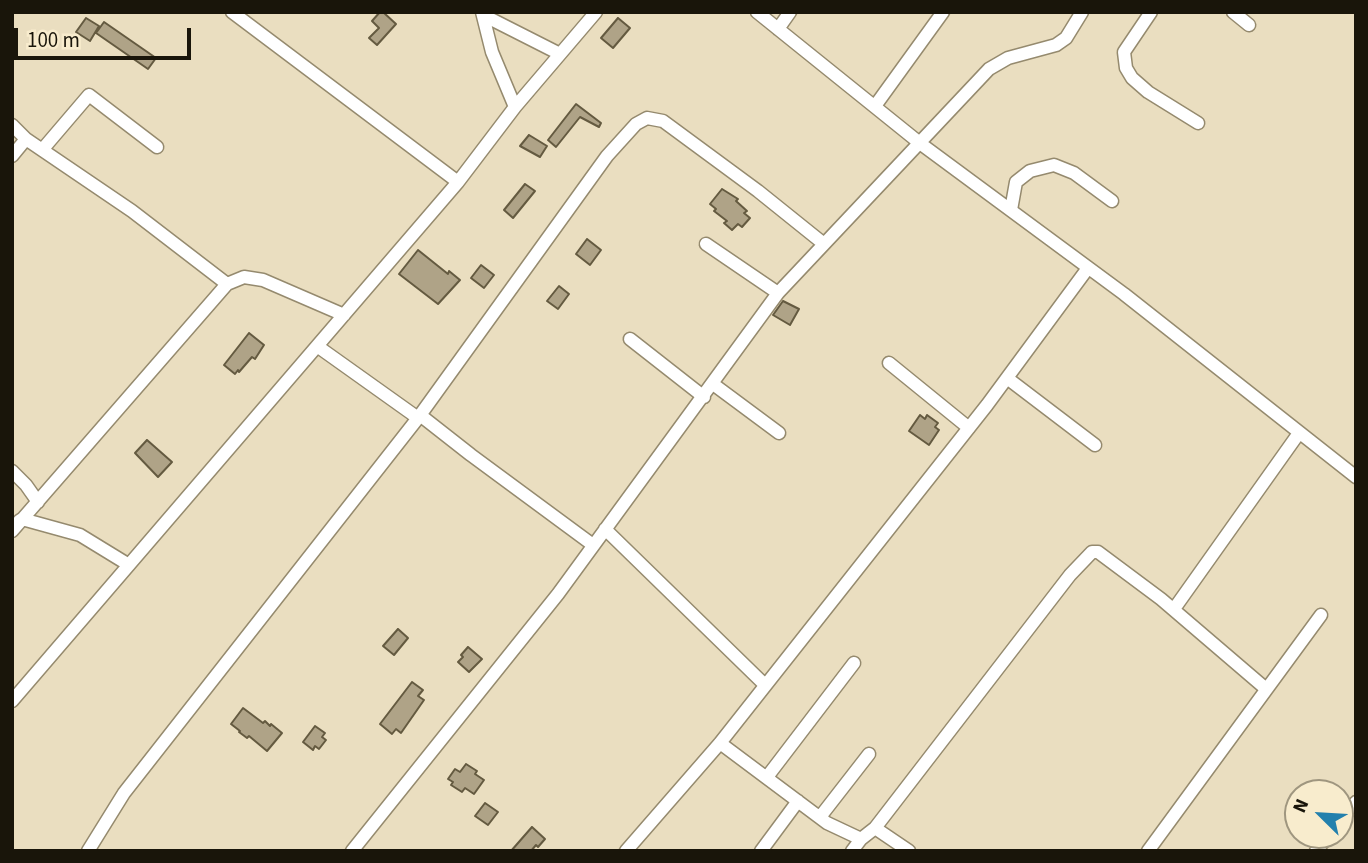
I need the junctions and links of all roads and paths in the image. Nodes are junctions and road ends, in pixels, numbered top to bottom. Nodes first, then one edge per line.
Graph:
1 (232, 12) edge
2 (596, 12) edge
3 (757, 12) edge
4 (790, 12) edge
5 (943, 12) edge
6 (1082, 12) edge
7 (1151, 12) edge
8 (1233, 12) edge
9 (482, 13) edge
10 (1249, 24) dead end
11 (778, 29) junction
12 (560, 54) junction
13 (875, 106) junction
14 (515, 107) junction
15 (1198, 123) dead end
16 (12, 125) edge
17 (26, 139) junction
18 (921, 144) junction
19 (158, 147) dead end
20 (42, 150) junction
21 (12, 156) edge
22 (458, 182) junction
23 (1112, 201) dead end
24 (1011, 210) junction
25 (706, 244) dead end
26 (824, 244) junction
27 (1088, 268) junction
28 (227, 284) junction
29 (778, 293) junction
30 (344, 314) junction
31 (631, 339) dead end
32 (317, 346) junction
33 (889, 363) dead end
34 (1007, 378) junction
35 (713, 384) junction
36 (704, 397) junction
37 (419, 417) junction
38 (969, 428) junction
39 (779, 433) dead end
40 (1299, 433) junction
41 (1095, 445) dead end
42 (12, 471) edge
43 (1356, 477) edge
44 (38, 502) junction
45 (17, 522) edge
46 (605, 528) junction
47 (12, 531) edge
48 (593, 545) junction
49 (129, 565) junction
50 (1174, 609) junction
51 (1321, 615) dead end
52 (855, 663) dead end
53 (765, 685) junction
54 (1265, 688) junction
55 (12, 701) edge
56 (720, 743) junction
57 (869, 754) dead end
58 (767, 778) junction
59 (798, 801) junction
60 (820, 817) junction
61 (875, 828) junction
62 (861, 839) junction
63 (88, 851) edge
64 (352, 851) edge
65 (626, 851) edge
66 (761, 851) edge
67 (852, 851) edge
68 (909, 851) edge
69 (1148, 851) edge

1 - 22 street
2 - 12 street
3 - 11 street
4 - 11 street
5 - 13 street
6 - 18 street
7 - 15 street
8 - 10 street
9 - 12 street
9 - 14 street
11 - 13 street
12 - 14 street
13 - 18 street
14 - 22 street
16 - 17 street
17 - 20 street
17 - 21 street
18 - 24 street
18 - 26 street
19 - 20 street
20 - 28 street
22 - 30 street
23 - 24 street
24 - 27 street
25 - 29 street
26 - 29 street
26 - 37 street
27 - 34 street
27 - 40 street
28 - 30 street
28 - 44 street
29 - 35 street
30 - 32 street
31 - 36 street
32 - 37 street
32 - 49 street
33 - 38 street
34 - 38 street
34 - 41 street
35 - 36 street
35 - 39 street
36 - 46 street
37 - 48 street
37 - 63 street
38 - 53 street
40 - 43 street
40 - 50 street
42 - 44 street
44 - 45 street
45 - 47 street
45 - 49 street
46 - 48 street
46 - 53 street
48 - 64 street
49 - 55 street
50 - 54 street
50 - 61 street
51 - 54 street
52 - 58 street
53 - 56 street
54 - 69 street
56 - 58 street
56 - 65 street
57 - 60 street
58 - 59 street
59 - 60 street
59 - 66 street
60 - 62 street
61 - 62 street
61 - 68 street
62 - 67 street

